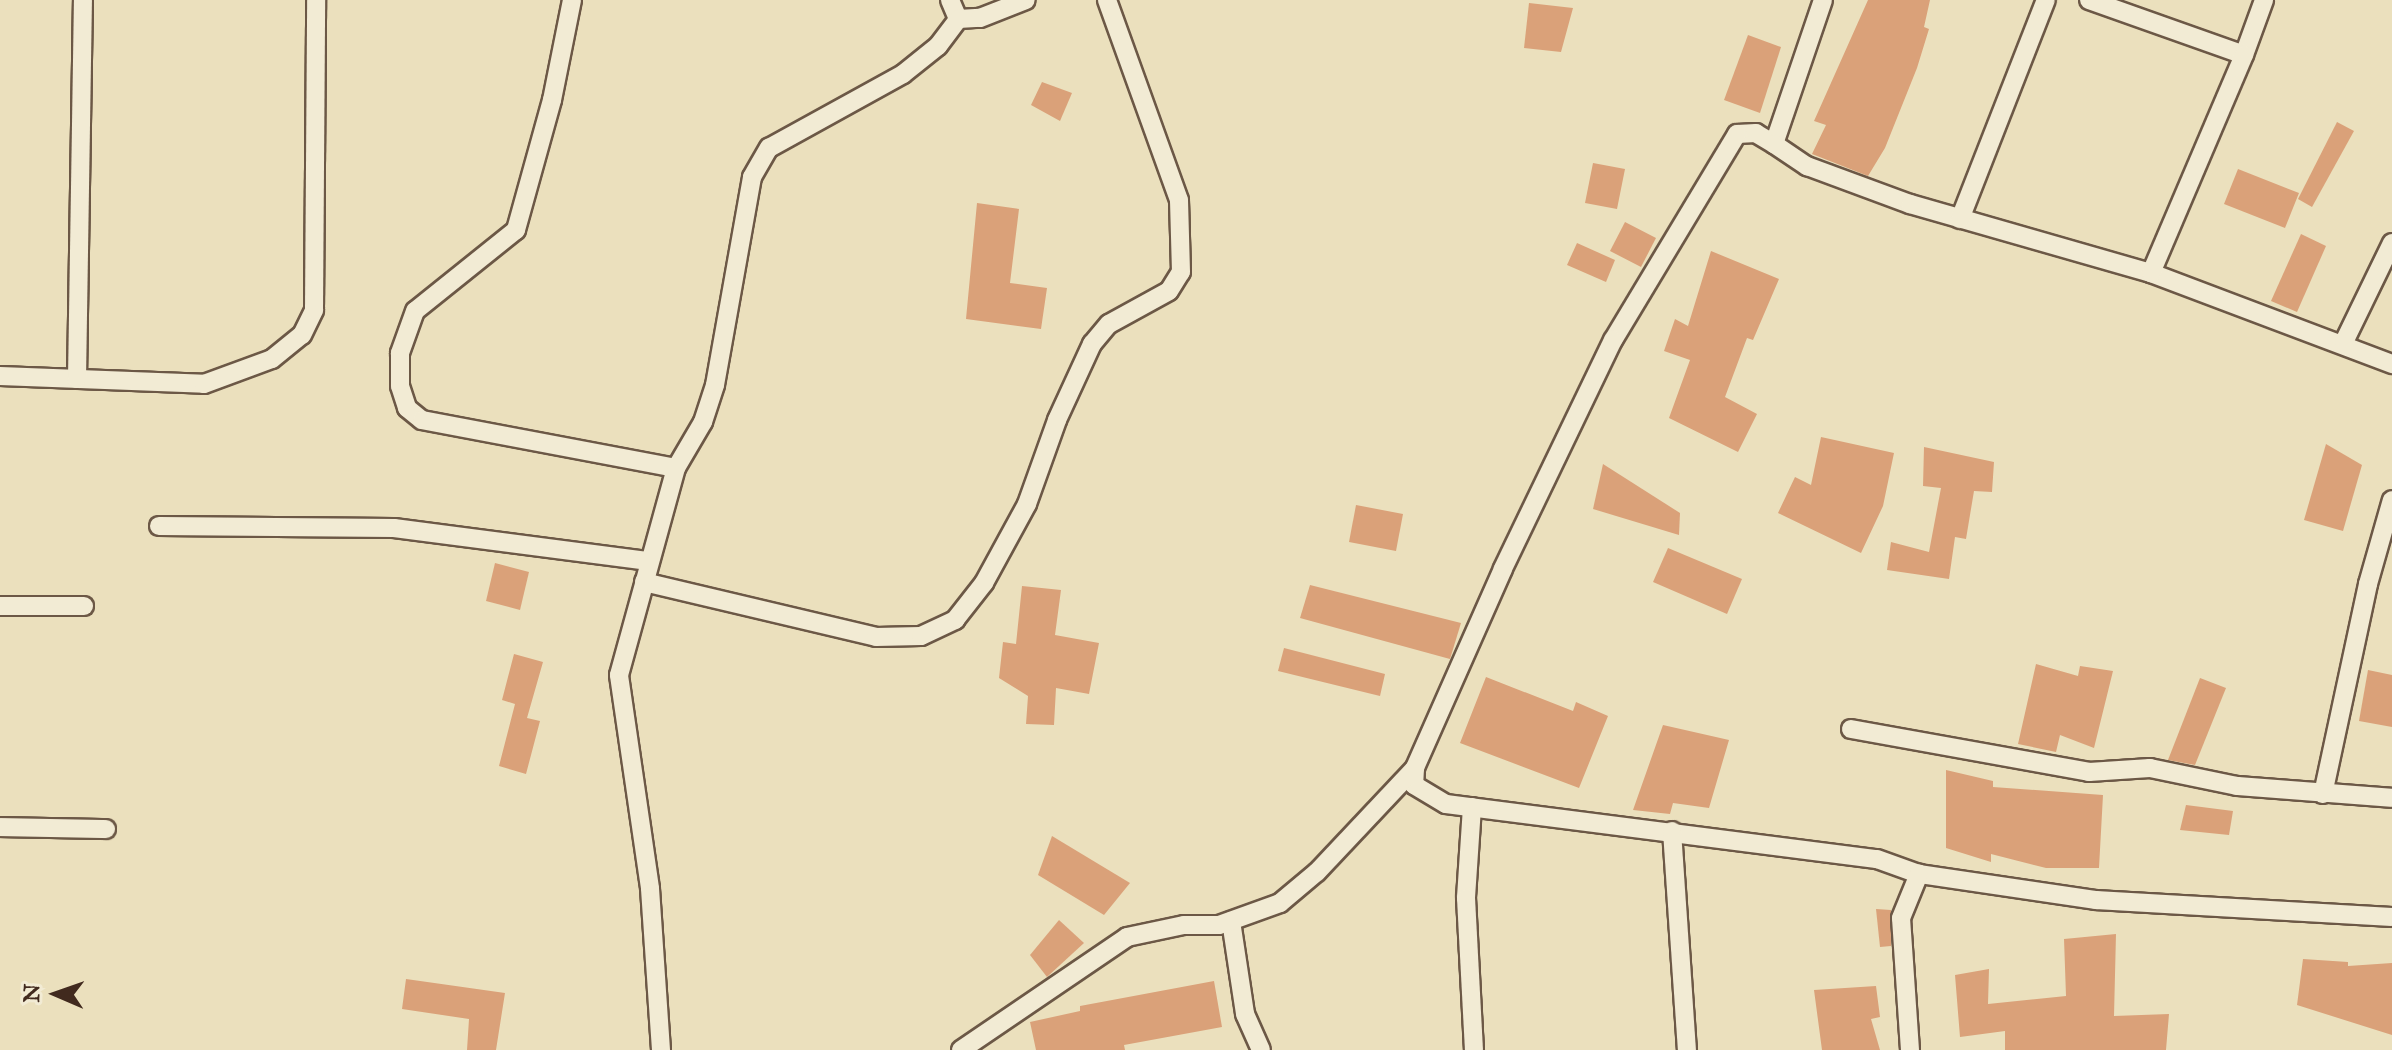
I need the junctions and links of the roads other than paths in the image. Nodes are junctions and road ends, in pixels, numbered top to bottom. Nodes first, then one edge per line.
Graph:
1 (83, 0) edge
2 (316, 0) edge
3 (572, 0) edge
4 (950, 0) edge
5 (1026, 0) edge
6 (1107, 0) edge
7 (1823, 0) edge
8 (2046, 0) edge
9 (2089, 0) edge
10 (2264, 0) edge
11 (958, 19) junction
12 (2244, 55) junction
13 (1774, 144) junction
14 (1960, 219) junction
15 (2392, 243) edge
16 (2151, 273) junction
17 (2344, 342) junction
18 (2392, 364) edge
19 (0, 376) edge
20 (77, 379) junction
21 (676, 468) junction
22 (2392, 500) edge
23 (159, 526) dead end
24 (649, 561) junction
25 (644, 582) junction
26 (0, 606) edge
27 (84, 606) dead end
28 (1851, 729) dead end
29 (1415, 768) junction
30 (2323, 794) junction
31 (2392, 798) edge
32 (1472, 807) junction
33 (0, 827) edge
34 (106, 829) dead end
35 (1672, 831) junction
36 (1919, 874) junction
37 (2392, 917) edge
38 (1231, 921) junction
39 (661, 1050) edge
40 (961, 1050) edge
41 (1261, 1050) edge
42 (1474, 1050) edge
43 (1687, 1050) edge
44 (1910, 1050) edge

1 - 20 street
2 - 20 street
3 - 21 street
4 - 11 street
5 - 11 street
6 - 25 street
7 - 13 street
8 - 14 street
9 - 12 street
10 - 12 street
11 - 21 street
12 - 16 street
13 - 14 street
13 - 29 street
14 - 16 street
15 - 17 street
16 - 17 street
17 - 18 street
19 - 20 street
21 - 24 street
22 - 30 street
23 - 24 street
24 - 25 street
25 - 39 street
26 - 27 street
28 - 30 street
29 - 32 street
29 - 38 street
30 - 31 street
32 - 35 street
32 - 42 street
33 - 34 street
35 - 36 street
35 - 43 street
36 - 37 street
36 - 44 street
38 - 40 street
38 - 41 street

